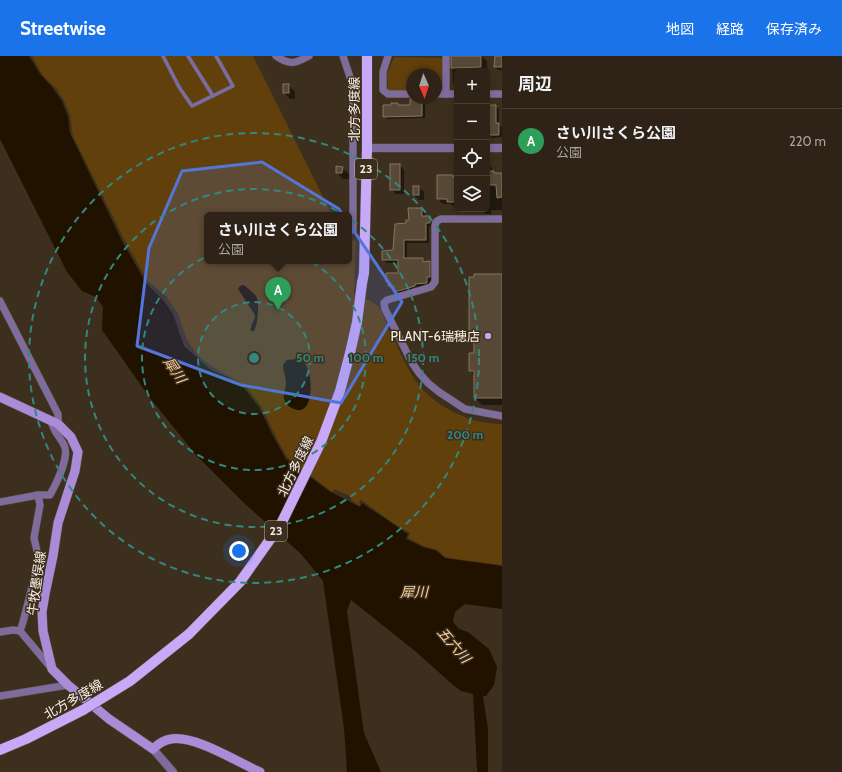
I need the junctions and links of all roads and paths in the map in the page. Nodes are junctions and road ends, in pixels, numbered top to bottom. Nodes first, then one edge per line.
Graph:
1 (163, 56) edge
2 (188, 56) edge
3 (216, 56) edge
4 (276, 56) edge
5 (309, 56) edge
6 (343, 56) edge
7 (367, 56) edge
8 (388, 56) edge
9 (446, 56) edge
10 (406, 94) edge
11 (442, 94) edge
12 (446, 94) junction
13 (454, 94) edge
14 (490, 94) edge
15 (502, 94) edge
16 (213, 96) junction
17 (367, 148) junction
18 (454, 148) edge
19 (490, 148) edge
20 (502, 148) edge
21 (351, 212) edge
22 (502, 219) edge
23 (352, 230) edge
24 (365, 231) junction
25 (0, 301) edge
26 (0, 397) edge
27 (502, 416) edge
28 (55, 422) junction
29 (38, 495) junction
30 (0, 502) edge
31 (20, 631) junction
32 (0, 632) edge
33 (52, 669) junction
34 (68, 685) junction
35 (0, 696) edge
36 (153, 749) junction
37 (0, 750) edge
38 (173, 772) edge
39 (260, 772) edge

1 - 16 lane
2 - 16 lane
3 - 16 lane
4 - 5 street
6 - 21 street
7 - 17 main road, 北方多度線 / 23
8 - 10 street
9 - 12 street
11 - 12 street
12 - 13 street
14 - 15 street
17 - 18 street
17 - 24 main road, 北方多度線 / 23
19 - 20 street
22 - 27 street
23 - 24 street
24 - 37 main road, 北方多度線 / 23, bridge
25 - 28 street
26 - 28 main road, 牛牧墨俣線
28 - 29 street
28 - 33 main road, 牛牧墨俣線
29 - 30 street
29 - 31 street
31 - 32 street
31 - 33 street
33 - 34 main road
34 - 35 street
34 - 36 main road
36 - 38 street
36 - 39 main road

